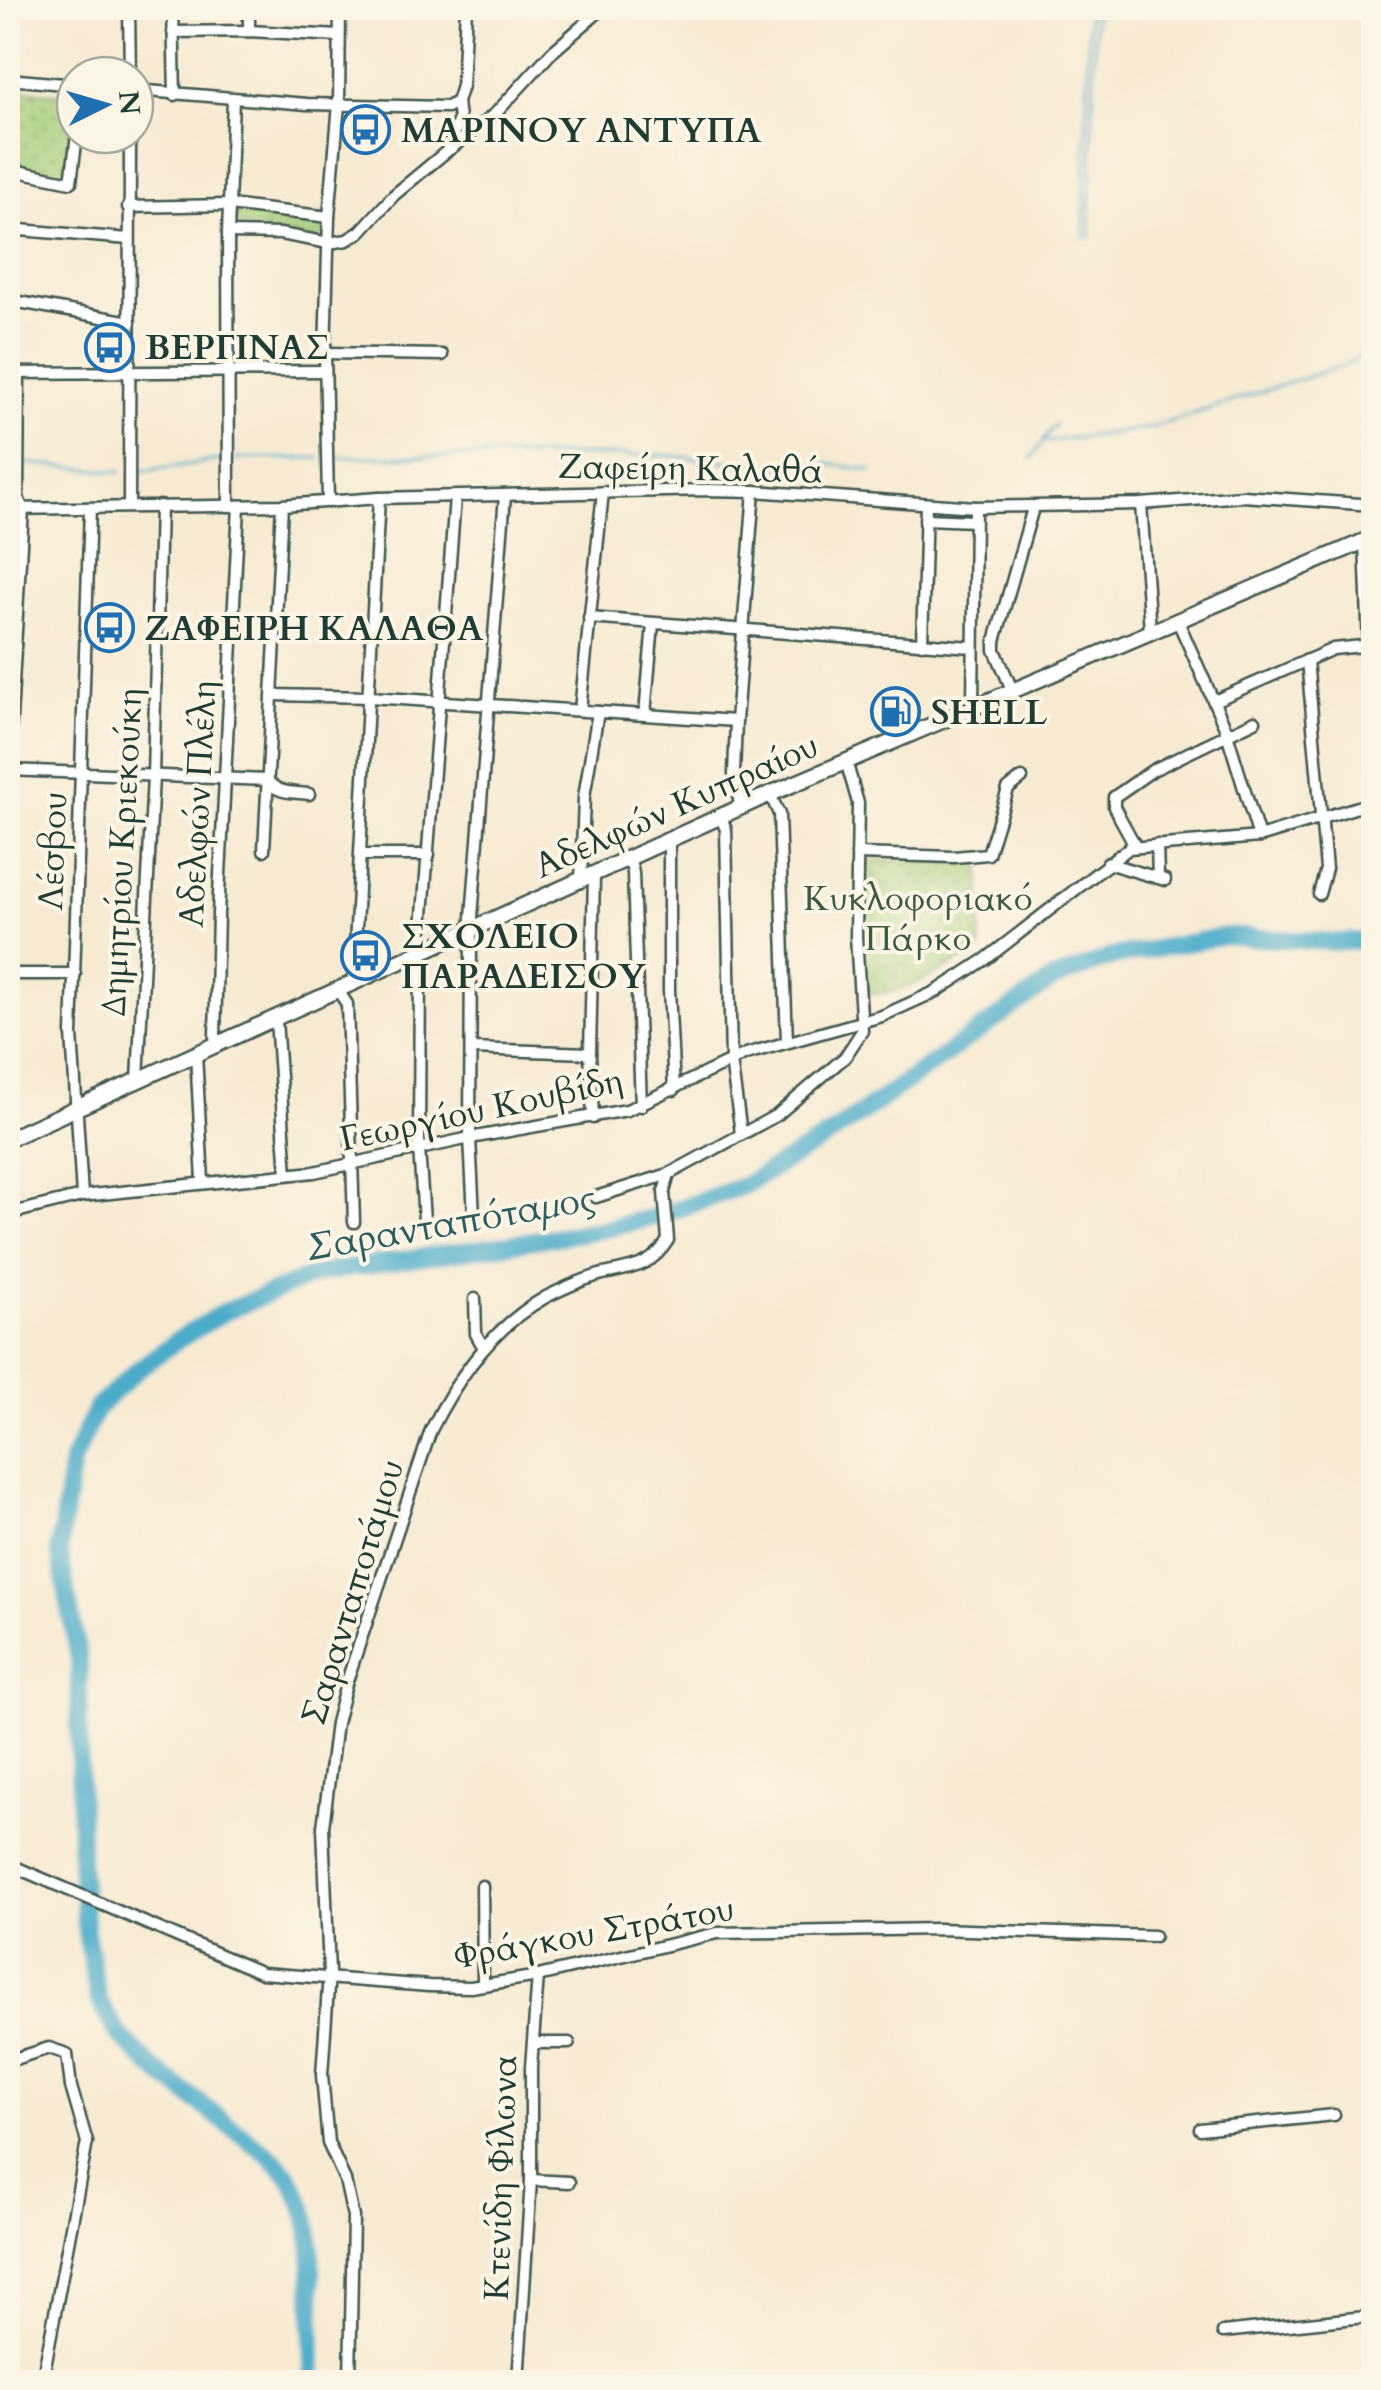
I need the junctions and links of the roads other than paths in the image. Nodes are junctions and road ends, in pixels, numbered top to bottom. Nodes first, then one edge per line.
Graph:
1 (129, 8) edge
2 (173, 8) edge
3 (249, 8) edge
4 (340, 8) edge
5 (466, 8) edge
6 (603, 8) edge
7 (249, 31) junction
8 (173, 32) junction
9 (339, 36) junction
10 (130, 55) edge
11 (8, 79) edge
12 (55, 83) edge
13 (155, 93) edge
14 (174, 95) junction
15 (234, 99) junction
16 (457, 102) junction
17 (339, 104) junction
18 (446, 151) junction
19 (74, 155) edge
20 (129, 155) edge
21 (8, 170) edge
22 (229, 205) junction
23 (128, 206) junction
24 (329, 218) junction
25 (8, 229) edge
26 (228, 233) junction
27 (129, 239) junction
28 (329, 243) junction
29 (8, 300) edge
30 (130, 322) junction
31 (325, 353) junction
32 (442, 354) dead end
33 (325, 371) junction
34 (130, 372) junction
35 (13, 373) edge
36 (230, 373) junction
37 (8, 429) edge
38 (17, 452) junction
39 (754, 491) junction
40 (604, 492) junction
41 (505, 496) junction
42 (455, 497) junction
43 (378, 498) junction
44 (328, 502) junction
45 (926, 504) junction
46 (1141, 504) junction
47 (282, 505) junction
48 (160, 506) junction
49 (234, 506) junction
50 (1374, 506) edge
51 (975, 507) junction
52 (90, 508) junction
53 (130, 508) junction
54 (1033, 508) junction
55 (8, 509) edge
56 (23, 509) junction
57 (925, 519) junction
58 (974, 521) junction
59 (1369, 539) edge
60 (589, 618) junction
61 (1177, 618) junction
62 (652, 624) junction
63 (743, 630) junction
64 (1150, 631) junction
65 (922, 644) junction
66 (1371, 645) edge
67 (972, 647) junction
68 (1307, 660) junction
69 (1013, 692) junction
70 (272, 694) junction
71 (9, 696) edge
72 (370, 697) junction
73 (1214, 701) junction
74 (441, 702) junction
75 (490, 704) junction
76 (973, 709) junction
77 (580, 710) junction
78 (598, 712) junction
79 (645, 714) junction
80 (736, 721) junction
81 (1255, 721) dead end
82 (1227, 735) junction
83 (846, 761) junction
84 (8, 770) edge
85 (83, 774) junction
86 (153, 776) junction
87 (1022, 778) dead end
88 (224, 780) junction
89 (267, 780) junction
90 (1374, 783) edge
91 (308, 794) dead end
92 (770, 794) junction
93 (1374, 802) edge
94 (742, 808) junction
95 (721, 817) junction
96 (1322, 817) junction
97 (1374, 836) edge
98 (1259, 837) junction
99 (669, 841) junction
100 (1157, 845) junction
101 (1136, 846) junction
102 (264, 850) dead end
103 (361, 854) junction
104 (857, 854) junction
105 (429, 855) junction
106 (630, 860) junction
107 (1107, 862) junction
108 (587, 879) junction
109 (1320, 894) dead end
110 (1373, 898) edge
111 (471, 930) junction
112 (420, 954) junction
113 (8, 974) edge
114 (75, 974) junction
115 (353, 984) junction
116 (338, 992) junction
117 (276, 1020) junction
118 (862, 1021) junction
119 (787, 1042) junction
120 (219, 1044) junction
121 (471, 1049) junction
122 (590, 1053) junction
123 (196, 1054) junction
124 (731, 1061) junction
125 (138, 1080) junction
126 (674, 1090) junction
127 (641, 1106) junction
128 (74, 1109) junction
129 (593, 1118) junction
130 (741, 1133) junction
131 (8, 1136) edge
132 (470, 1138) junction
133 (419, 1148) junction
134 (351, 1164) junction
135 (287, 1174) junction
136 (669, 1174) junction
137 (203, 1181) junction
138 (82, 1196) junction
139 (596, 1198) dead end
140 (8, 1214) edge
141 (474, 1216) dead end
142 (424, 1220) dead end
143 (354, 1222) dead end
144 (474, 1299) dead end
145 (484, 1348) junction
146 (8, 1864) edge
147 (482, 1886) dead end
148 (1154, 1936) dead end
149 (538, 1976) junction
150 (327, 1980) junction
151 (483, 1984) junction
152 (533, 2043) junction
153 (570, 2044) dead end
154 (8, 2061) edge
155 (1334, 2115) dead end
156 (1200, 2129) dead end
157 (531, 2180) junction
158 (568, 2182) dead end
159 (1374, 2316) edge
160 (1223, 2332) dead end
161 (42, 2382) edge
162 (350, 2382) edge
163 (518, 2382) edge

1 - 10 street
2 - 8 street
3 - 7 street
4 - 9 street
5 - 16 street
6 - 18 street
7 - 8 street
7 - 9 street
8 - 14 street
9 - 17 street
11 - 12 street
13 - 14 street
14 - 15 street
15 - 17 street
15 - 22 street, Αδελφών Πλέλη
16 - 17 street
16 - 18 street
17 - 24 street
18 - 28 street
19 - 21 street
20 - 23 street
22 - 23 street
22 - 24 street
22 - 26 street, Αδελφών Πλέλη
23 - 27 street
24 - 28 street
25 - 27 street
26 - 28 street
26 - 36 street, Αδελφών Πλέλη
27 - 30 street
28 - 31 street
29 - 30 street
30 - 34 street
31 - 32 street
31 - 33 street
33 - 36 street
33 - 44 street
34 - 35 street
34 - 36 street
34 - 53 street
35 - 38 street
36 - 49 street, Αδελφών Πλέλη
37 - 38 street
38 - 56 street
39 - 40 street, Ζαφείρη Καλαθά
39 - 45 street, Ζαφείρη Καλαθά
39 - 63 street
40 - 41 street, Ζαφείρη Καλαθά
40 - 60 street
41 - 42 street, Ζαφείρη Καλαθά
41 - 75 street
42 - 43 street, Ζαφείρη Καλαθά
42 - 74 street
43 - 44 street, Ζαφείρη Καλαθά
43 - 72 street
44 - 47 street, Ζαφείρη Καλαθά
45 - 51 street, Ζαφείρη Καλαθά
45 - 57 street
46 - 50 street, Ζαφείρη Καλαθά
46 - 54 street, Ζαφείρη Καλαθά
46 - 64 street
47 - 49 street, Ζαφείρη Καλαθά
47 - 70 street
48 - 49 street, Ζαφείρη Καλαθά
48 - 53 street, Ζαφείρη Καλαθά
48 - 86 street, Δημητρίου Κριεκούκη
49 - 88 street, Αδελφών Πλέλη
51 - 54 street, Ζαφείρη Καλαθά
51 - 58 street
52 - 53 street, Ζαφείρη Καλαθά
52 - 56 street, Ζαφείρη Καλαθά
52 - 85 street, Λέσβου
54 - 69 street
55 - 56 street, Ζαφείρη Καλαθά
56 - 71 street
57 - 58 street
57 - 65 street
58 - 67 street
59 - 61 main road, Αδελφών Κυπραίου
59 - 66 street
60 - 62 street
60 - 77 street
61 - 64 main road, Αδελφών Κυπραίου
61 - 73 street
62 - 63 street
62 - 79 street
63 - 65 street
63 - 80 street
64 - 69 main road, Αδελφών Κυπραίου
65 - 67 street
66 - 68 street
66 - 90 street
67 - 76 street
68 - 73 street
68 - 96 street
69 - 76 main road, Αδελφών Κυπραίου
70 - 72 street
70 - 89 street
71 - 84 street
72 - 74 street
72 - 103 street
73 - 82 street
74 - 75 street
74 - 105 street
75 - 77 street
75 - 111 street
76 - 83 main road, Αδελφών Κυπραίου
77 - 78 street
78 - 79 street
78 - 108 street
79 - 80 street
80 - 94 street
81 - 82 street
82 - 98 street
82 - 101 street
83 - 92 main road, Αδελφών Κυπραίου
83 - 104 street
84 - 85 street
85 - 86 street
85 - 114 street, Λέσβου
86 - 88 street
86 - 125 street, Δημητρίου Κριεκούκη
87 - 104 street
88 - 89 street
88 - 120 street, Αδελφών Πλέλη
89 - 91 street
89 - 102 street
92 - 94 main road, Αδελφών Κυπραίου
92 - 119 street
93 - 96 street, Γεωργίου Κουβίδη
94 - 95 main road, Αδελφών Κυπραίου
95 - 99 main road, Αδελφών Κυπραίου
95 - 124 street
96 - 98 street, Γεωργίου Κουβίδη
96 - 109 street
97 - 110 street
98 - 100 street, Γεωργίου Κουβίδη
99 - 106 main road, Αδελφών Κυπραίου
99 - 126 street
100 - 101 street, Γεωργίου Κουβίδη
100 - 107 street
101 - 107 street, Γεωργίου Κουβίδη
103 - 105 street
103 - 115 street
104 - 118 street
105 - 112 street
106 - 108 main road, Αδελφών Κυπραίου
106 - 127 street
107 - 118 street, Γεωργίου Κουβίδη
108 - 111 main road, Αδελφών Κυπραίου
108 - 122 street
111 - 112 main road, Αδελφών Κυπραίου
111 - 121 street
112 - 115 main road, Αδελφών Κυπραίου
112 - 133 street
113 - 114 street
114 - 128 street, Λέσβου
115 - 116 main road, Αδελφών Κυπραίου
116 - 117 main road, Αδελφών Κυπραίου
116 - 134 street
117 - 120 main road, Αδελφών Κυπραίου
117 - 135 street
118 - 119 street, Γεωργίου Κουβίδη
118 - 130 street
119 - 124 street, Γεωργίου Κουβίδη
120 - 123 main road, Αδελφών Κυπραίου
121 - 122 street
121 - 132 street
122 - 129 street
123 - 125 main road, Αδελφών Κυπραίου
123 - 137 street
124 - 126 street, Γεωργίου Κουβίδη
124 - 130 street
125 - 128 main road, Αδελφών Κυπραίου
126 - 127 street, Γεωργίου Κουβίδη
127 - 129 street, Γεωργίου Κουβίδη
128 - 131 main road, Αδελφών Κυπραίου
128 - 138 street, Λέσβου
129 - 132 street, Γεωργίου Κουβίδη
130 - 136 street
132 - 133 street, Γεωργίου Κουβίδη
132 - 141 street
133 - 134 street, Γεωργίου Κουβίδη
133 - 142 street
134 - 135 street, Γεωργίου Κουβίδη
134 - 143 street
135 - 137 street, Γεωργίου Κουβίδη
136 - 139 street
136 - 145 street, Σαρανταποτάμου
137 - 138 street, Γεωργίου Κουβίδη
138 - 140 street, Γεωργίου Κουβίδη
144 - 145 street
145 - 150 street, Σαρανταποτάμου
146 - 150 street, Φράγκου Στράτου
147 - 151 street
148 - 149 street, Φράγκου Στράτου
149 - 151 street, Φράγκου Στράτου
149 - 152 street, Κτενίδη Φίλωνα
150 - 151 street, Φράγκου Στράτου
150 - 162 street, Σαρανταποτάμου
152 - 153 street
152 - 157 street, Κτενίδη Φίλωνα
154 - 161 street
155 - 156 street
157 - 158 street
157 - 163 street, Κτενίδη Φίλωνα
159 - 160 street

